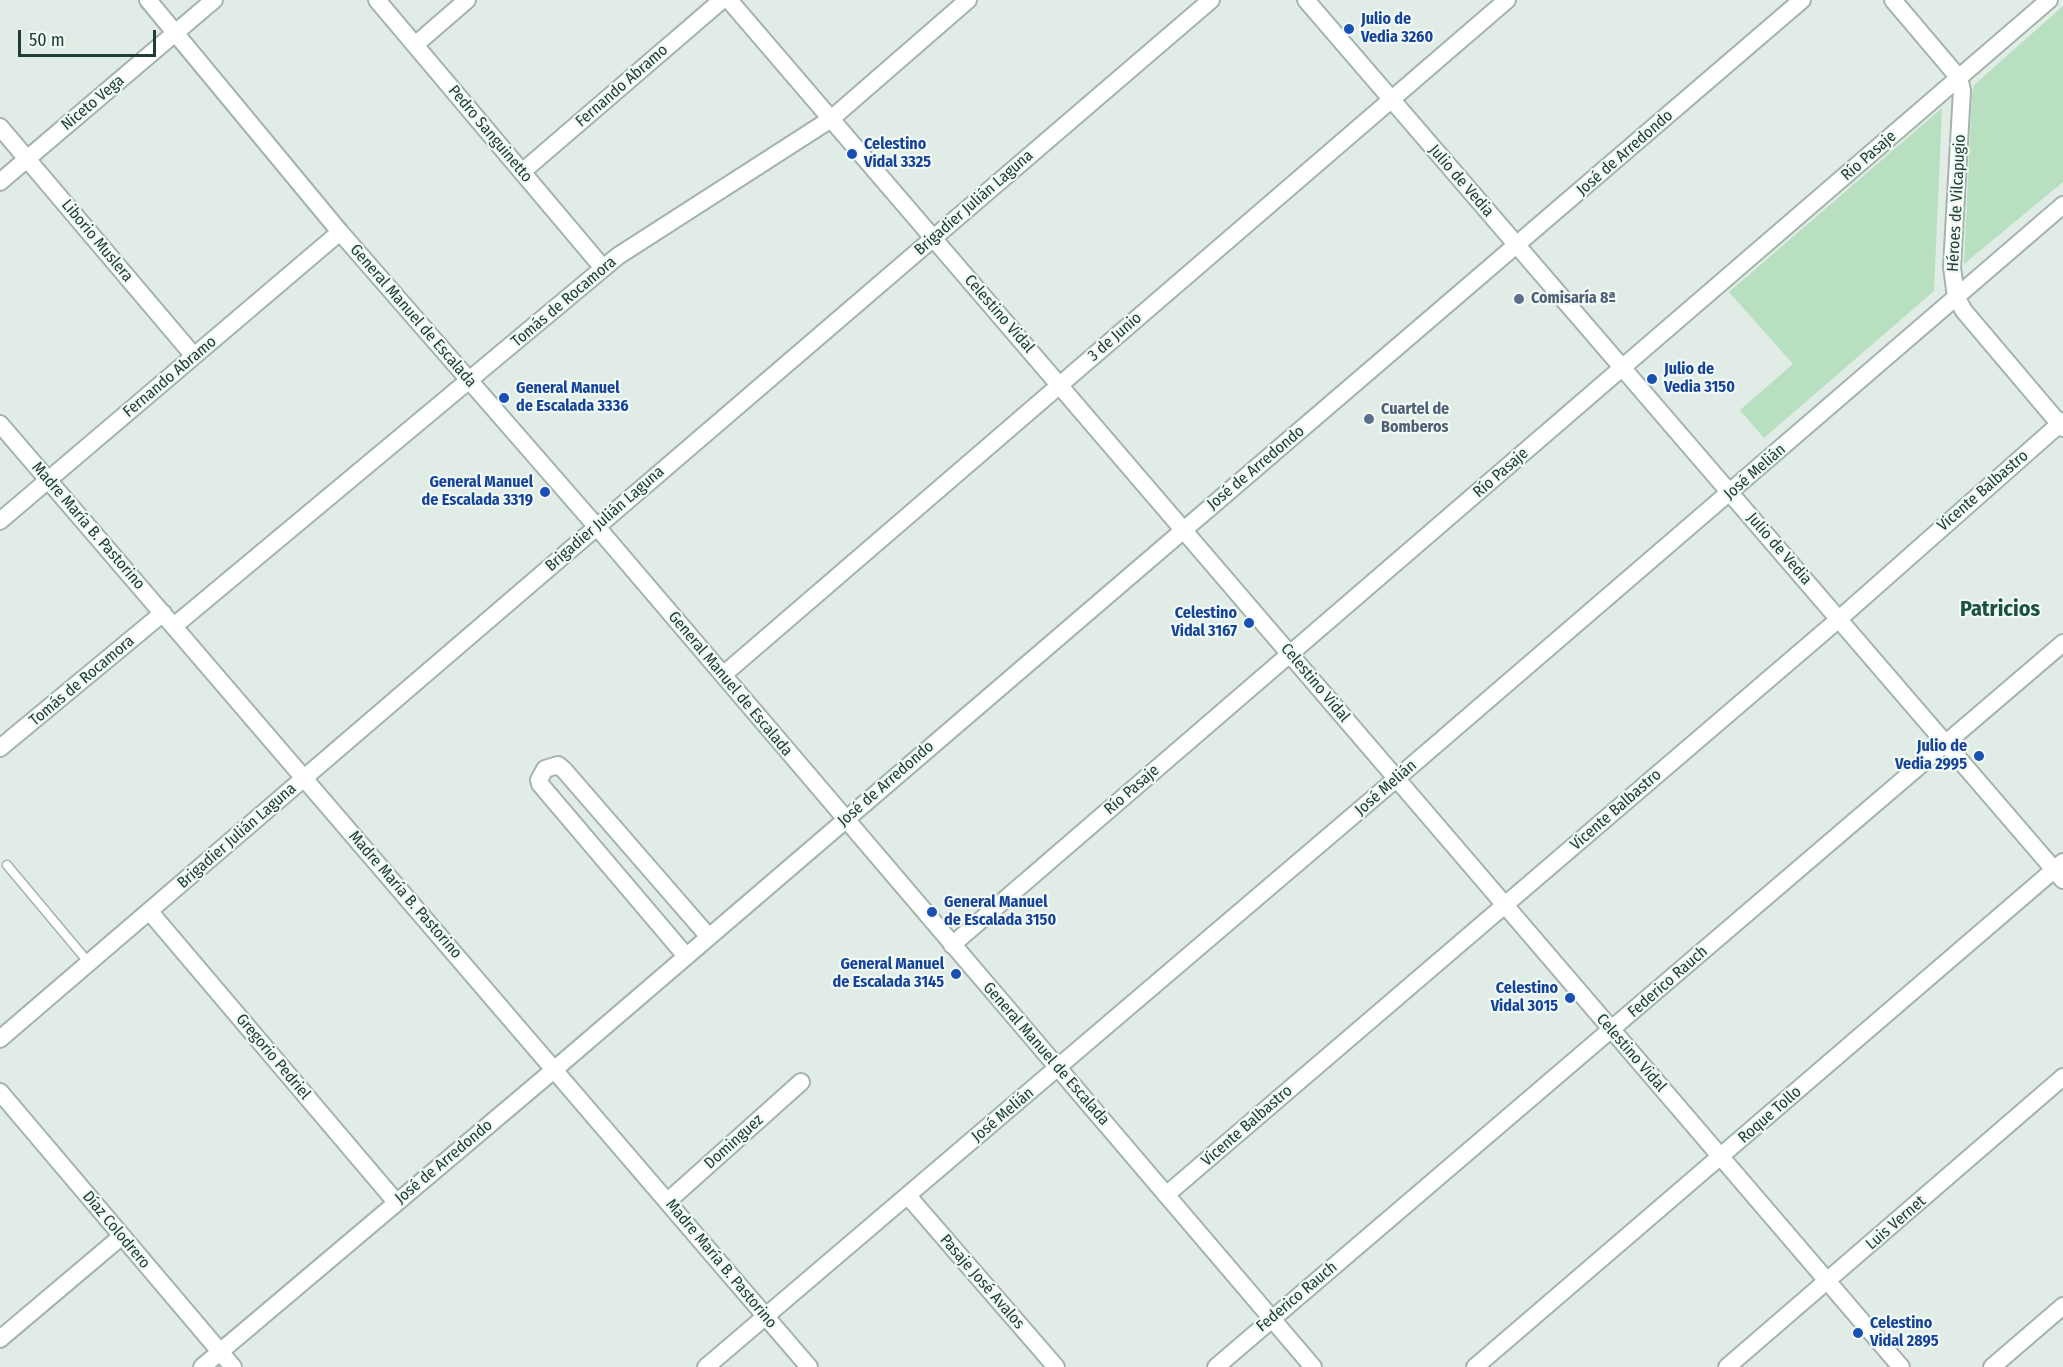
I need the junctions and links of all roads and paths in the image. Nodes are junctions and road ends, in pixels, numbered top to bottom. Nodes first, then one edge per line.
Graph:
1 (148, 0) edge
2 (214, 0) edge
3 (377, 0) edge
4 (467, 0) edge
5 (722, 0) edge
6 (729, 0) edge
7 (968, 0) edge
8 (1211, 0) edge
9 (1306, 0) edge
10 (1507, 0) edge
11 (1802, 0) edge
12 (1893, 0) edge
13 (2049, 0) edge
14 (176, 32) junction
15 (415, 45) junction
16 (1959, 78) junction
17 (1392, 99) junction
18 (831, 120) junction
19 (0, 127) edge
20 (27, 159) junction
21 (522, 172) junction
22 (0, 182) edge
23 (2063, 205) edge
24 (340, 232) junction
25 (934, 238) junction
26 (1517, 246) junction
27 (603, 268) junction
28 (1956, 297) junction
29 (194, 356) junction
30 (1623, 368) junction
31 (470, 382) junction
32 (1060, 384) junction
33 (0, 424) edge
34 (2062, 424) edge
35 (49, 480) junction
36 (1731, 493) junction
37 (0, 521) edge
38 (597, 527) junction
39 (1184, 529) junction
40 (163, 613) junction
41 (1839, 619) junction
42 (174, 626) junction
43 (2063, 643) edge
44 (1291, 654) junction
45 (723, 675) junction
46 (1947, 744) junction
47 (0, 748) edge
48 (303, 778) junction
49 (1396, 779) junction
50 (845, 818) junction
51 (7, 865) dead end
52 (2060, 870) edge
53 (1505, 905) junction
54 (150, 912) junction
55 (709, 937) junction
56 (952, 945) junction
57 (686, 956) junction
58 (90, 963) junction
59 (1612, 1030) junction
60 (0, 1039) edge
61 (1058, 1068) junction
62 (555, 1069) junction
63 (2063, 1077) edge
64 (801, 1082) dead end
65 (0, 1092) edge
66 (1720, 1158) junction
67 (1167, 1195) junction
68 (908, 1196) junction
69 (668, 1201) junction
70 (396, 1202) junction
71 (122, 1236) junction
72 (1828, 1282) junction
73 (2063, 1306) edge
74 (765, 1317) junction
75 (1272, 1319) junction
76 (0, 1339) edge
77 (220, 1352) junction
78 (202, 1367) edge
79 (233, 1367) edge
80 (706, 1367) edge
81 (808, 1367) edge
82 (1056, 1367) edge
83 (1216, 1367) edge
84 (1313, 1367) edge
85 (1475, 1367) edge
86 (1727, 1367) edge
87 (1901, 1367) edge
88 (1992, 1367) edge

1 - 14 street, General Manuel de Escalada
2 - 14 street, Niceto Vega
3 - 15 street, Pedro Sanguinetto
4 - 15 street
5 - 21 street, Fernando Abramo
6 - 18 street, Celestino Vidal
7 - 18 street, Tomás de Rocamora
8 - 25 street, Brigadier Julián Laguna
9 - 17 street, Julio de Vedia
10 - 17 street, 3 de Junio
11 - 26 street, José de Arredondo
12 - 16 street
13 - 16 street, Río Pasaje
14 - 20 street, Niceto Vega
14 - 24 street, General Manuel de Escalada
15 - 21 street, Pedro Sanguinetto
16 - 28 street, Héroes de Vilcapugio
16 - 30 street, Río Pasaje
17 - 26 street, Julio de Vedia
17 - 32 street, 3 de Junio
18 - 25 street, Celestino Vidal
18 - 27 street, Tomás de Rocamora
19 - 20 street, Liborio Muslera
20 - 22 street, Niceto Vega
20 - 29 street, Liborio Muslera
21 - 27 street, Pedro Sanguinetto
23 - 28 street, José Melián
24 - 29 street, Fernando Abramo
24 - 31 street, General Manuel de Escalada
25 - 32 street, Celestino Vidal
25 - 38 street, Brigadier Julián Laguna
26 - 30 street, Julio de Vedia
26 - 39 street, José de Arredondo
27 - 31 street, Tomás de Rocamora
28 - 34 street, Héroes de Vilcapugio
28 - 36 street, José Melián
29 - 35 street, Fernando Abramo
30 - 36 street, Julio de Vedia
30 - 44 street, Río Pasaje
31 - 38 street, General Manuel de Escalada
31 - 42 street, Tomás de Rocamora
32 - 39 street, Celestino Vidal
32 - 45 street, 3 de Junio
33 - 35 street, Madre María B. Pastorino
34 - 41 street, Vicente Balbastro
35 - 37 street, Fernando Abramo
35 - 40 street, Madre María B. Pastorino
36 - 41 street, Julio de Vedia
36 - 49 street, José Melián
38 - 45 street, General Manuel de Escalada
38 - 48 street, Brigadier Julián Laguna
39 - 44 street, Celestino Vidal
39 - 50 street, José de Arredondo
40 - 42 street, Madre María B. Pastorino
40 - 47 street, Tomás de Rocamora
41 - 46 street, Julio de Vedia
41 - 53 street, Vicente Balbastro
42 - 48 street, Madre María B. Pastorino
43 - 46 street, Federico Rauch
44 - 49 street, Celestino Vidal
44 - 56 street, Río Pasaje
45 - 50 street, General Manuel de Escalada
46 - 52 street, Julio de Vedia
46 - 59 street, Federico Rauch
48 - 54 street, Brigadier Julián Laguna
48 - 62 street, Madre María B. Pastorino
49 - 53 street, Celestino Vidal
49 - 61 street, José Melián
50 - 55 street, José de Arredondo
50 - 56 street, General Manuel de Escalada
51 - 58 lane
52 - 66 street, Roque Tollo
53 - 59 street, Celestino Vidal
53 - 67 street, Vicente Balbastro
54 - 58 street, Brigadier Julián Laguna
54 - 70 street, Gregorio Pedriel
55 - 57 street, José de Arredondo
55 - 57 street
56 - 61 street, General Manuel de Escalada
57 - 62 street, José de Arredondo
58 - 60 street, Brigadier Julián Laguna
59 - 66 street, Celestino Vidal
59 - 75 street, Federico Rauch
61 - 67 street, General Manuel de Escalada
61 - 68 street, José Melián
62 - 69 street, Madre María B. Pastorino
62 - 70 street, José de Arredondo
63 - 72 street, Luis Vernet
64 - 69 street, Dominguez
65 - 71 street, Díaz Colodrero
66 - 72 street, Celestino Vidal
66 - 85 street, Roque Tollo
67 - 75 street, General Manuel de Escalada
68 - 74 street, José Melián
68 - 82 street, Pasaje José Avalos
69 - 74 street, Madre María B. Pastorino
70 - 77 street, José de Arredondo
71 - 76 street
71 - 77 street, Díaz Colodrero
72 - 86 street, Luis Vernet
72 - 87 street, Celestino Vidal
73 - 88 street
74 - 80 street, José Melián
74 - 81 street, Madre María B. Pastorino
75 - 83 street, Federico Rauch
75 - 84 street, General Manuel de Escalada
77 - 78 street, José de Arredondo
77 - 79 street, Díaz Colodrero

